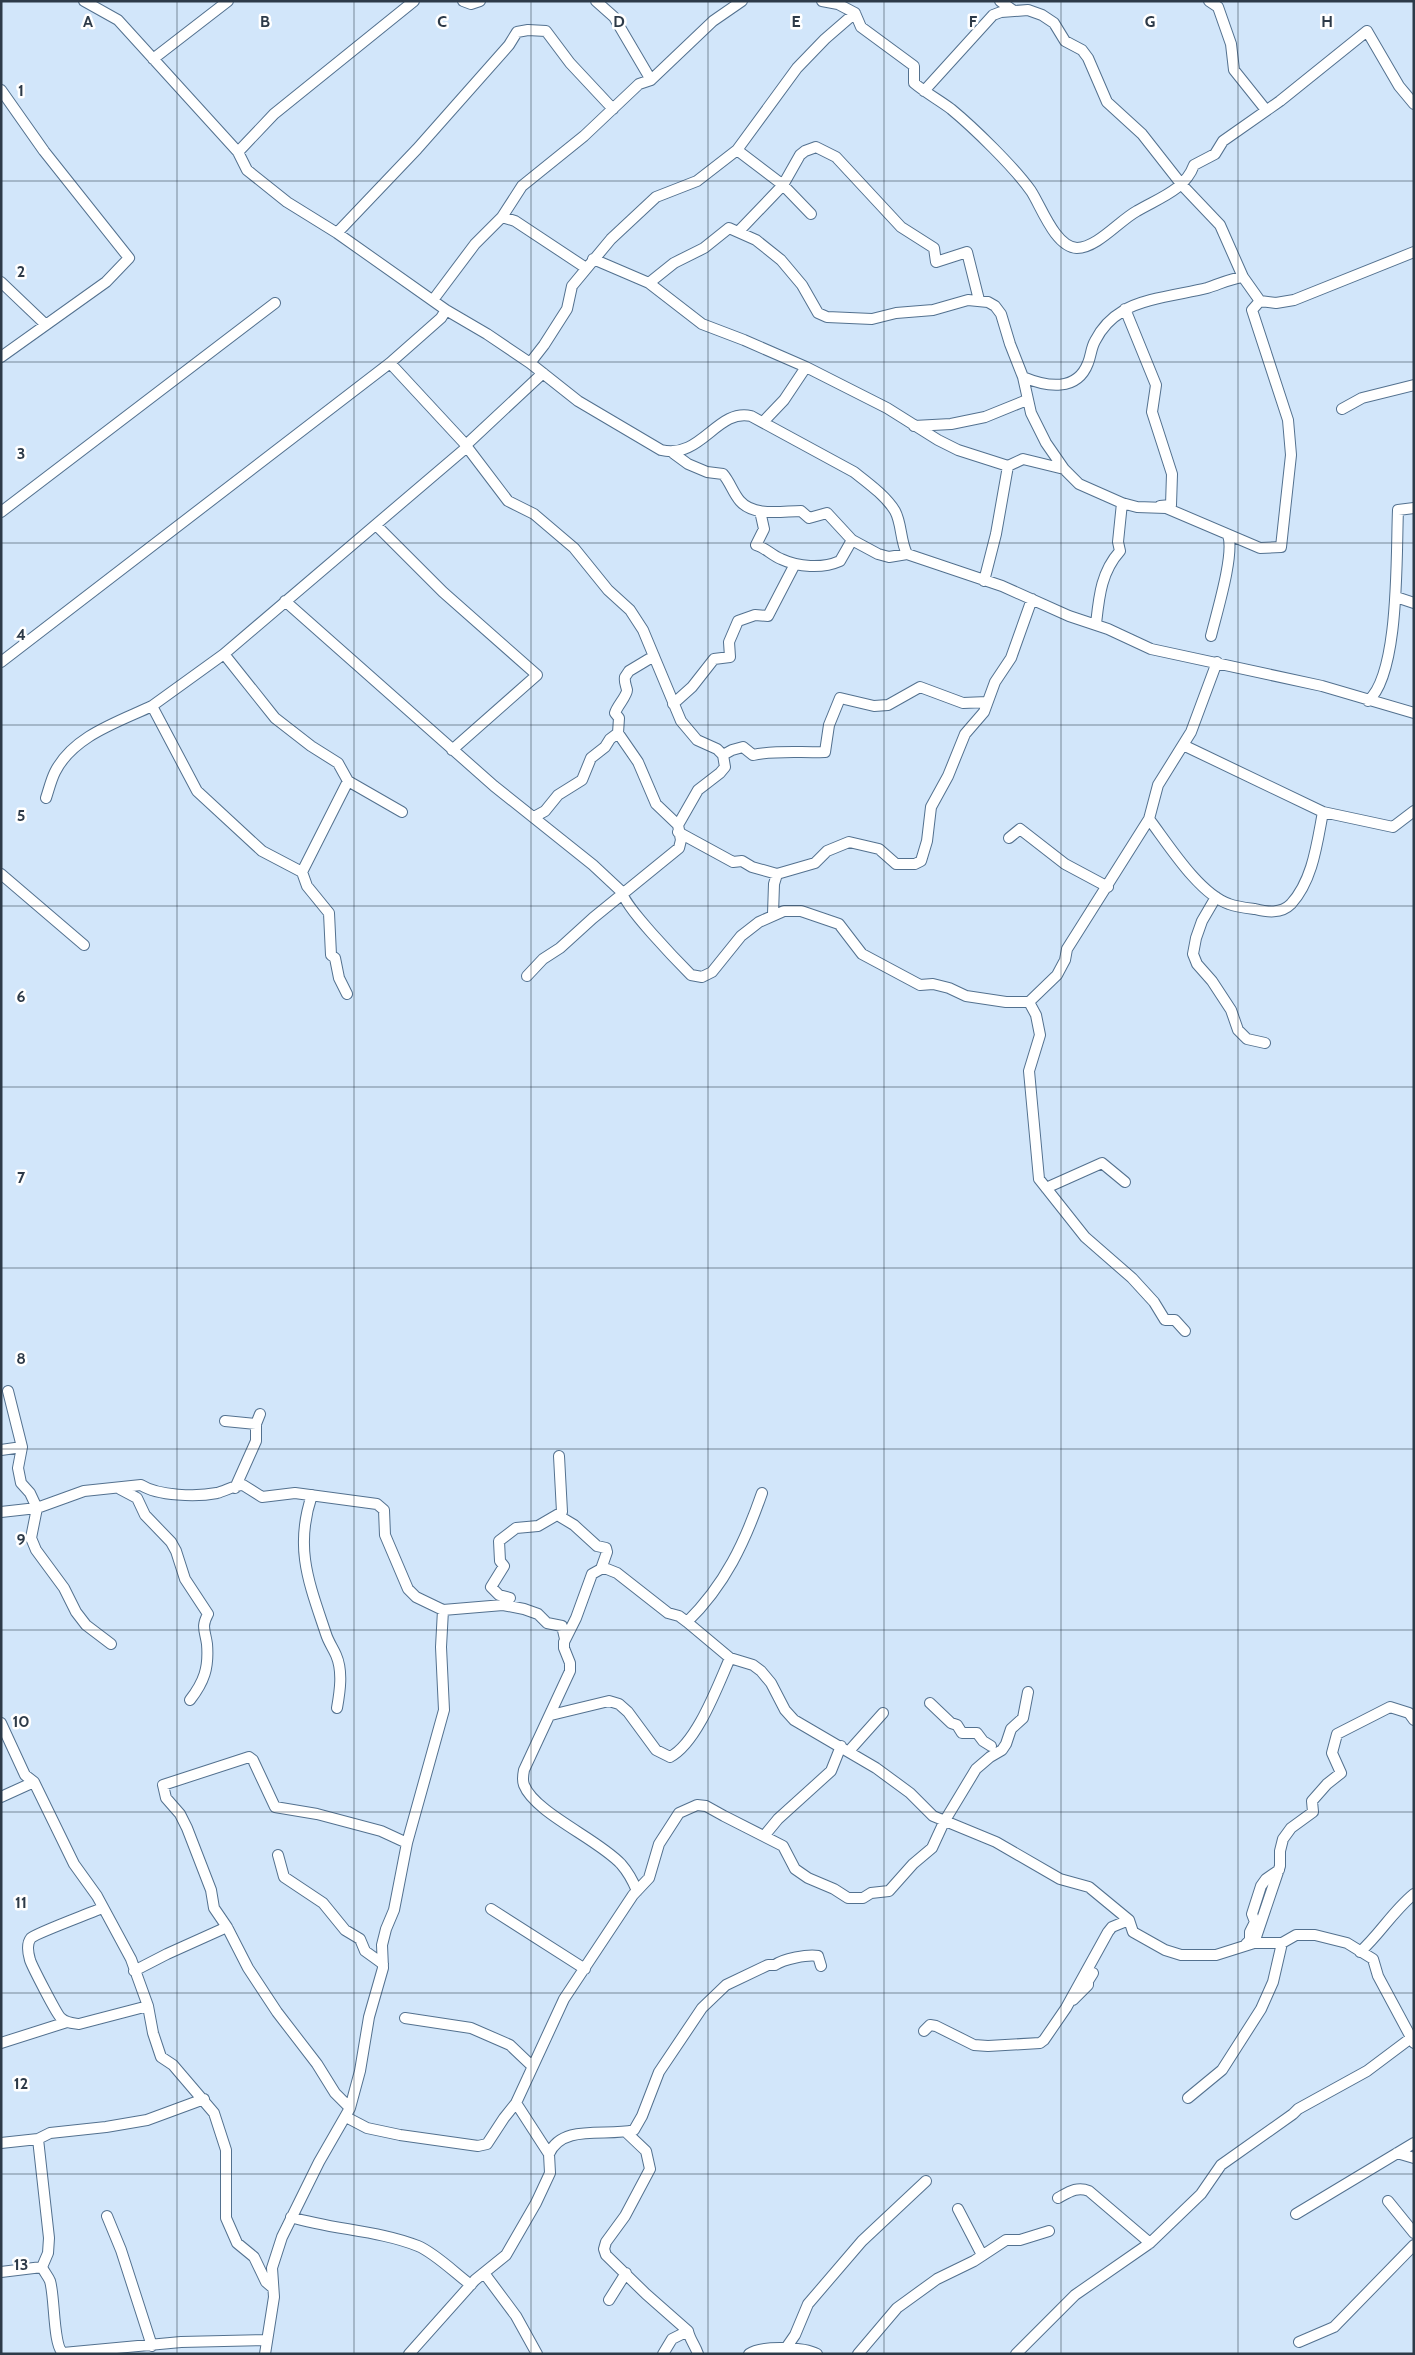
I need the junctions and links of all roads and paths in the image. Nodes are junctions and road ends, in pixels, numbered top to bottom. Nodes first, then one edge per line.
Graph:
1 (84, 1) edge
2 (228, 1) edge
3 (414, 1) edge
4 (463, 1) edge
5 (480, 1) edge
6 (596, 1) edge
7 (742, 1) edge
8 (822, 1) edge
9 (1000, 1) edge
10 (1209, 1) edge
11 (1014, 10) junction
12 (856, 13) junction
13 (153, 59) junction
14 (652, 80) junction
15 (1, 90) edge
16 (924, 91) junction
17 (1414, 104) edge
18 (614, 108) junction
19 (1266, 110) junction
20 (737, 150) junction
21 (238, 152) junction
22 (1182, 185) junction
23 (783, 186) junction
24 (811, 214) dead end
25 (502, 217) junction
26 (739, 231) junction
27 (338, 233) junction
28 (1414, 252) edge
29 (593, 260) junction
30 (586, 268) junction
31 (1243, 277) junction
32 (1, 282) edge
33 (649, 283) junction
34 (433, 300) junction
35 (978, 300) junction
36 (1260, 301) junction
37 (276, 303) dead end
38 (1125, 309) junction
39 (446, 310) junction
40 (45, 324) junction
41 (1, 357) edge
42 (390, 363) junction
43 (530, 363) junction
44 (806, 367) junction
45 (543, 373) junction
46 (1024, 377) junction
47 (1414, 385) edge
48 (1027, 400) junction
49 (1342, 409) dead end
50 (763, 422) junction
51 (914, 426) junction
52 (466, 446) junction
53 (673, 453) junction
54 (1008, 466) junction
55 (1064, 469) junction
56 (1122, 503) junction
57 (1159, 506) junction
58 (1414, 508) edge
59 (760, 511) junction
60 (1, 512) edge
61 (376, 525) junction
62 (1228, 535) junction
63 (852, 540) junction
64 (907, 554) junction
65 (795, 564) junction
66 (984, 581) junction
67 (1396, 598) junction
68 (1032, 599) junction
69 (285, 601) junction
70 (1414, 603) edge
71 (1096, 624) junction
72 (1211, 636) dead end
73 (224, 654) junction
74 (654, 656) junction
75 (1, 662) edge
76 (1217, 662) junction
77 (1368, 701) junction
78 (987, 702) junction
79 (673, 704) junction
80 (152, 706) junction
81 (1414, 713) edge
82 (618, 733) junction
83 (1183, 745) junction
84 (452, 750) junction
85 (723, 755) junction
86 (348, 781) junction
87 (46, 798) dead end
88 (402, 812) dead end
89 (1323, 812) junction
90 (1414, 812) edge
91 (534, 817) junction
92 (1149, 819) junction
93 (678, 828) junction
94 (1009, 838) dead end
95 (302, 872) junction
96 (1, 874) edge
97 (777, 874) junction
98 (1108, 887) junction
99 (623, 893) junction
100 (1216, 897) junction
101 (773, 914) junction
102 (84, 945) dead end
103 (527, 976) dead end
104 (347, 994) dead end
105 (1029, 1002) junction
106 (1265, 1043) dead end
107 (1125, 1182) dead end
108 (1046, 1188) junction
109 (1185, 1331) dead end
110 (8, 1391) dead end
111 (260, 1414) dead end
112 (225, 1421) dead end
113 (256, 1424) junction
114 (22, 1447) junction
115 (1, 1450) edge
116 (560, 1456) dead end
117 (141, 1486) junction
118 (235, 1488) junction
119 (120, 1489) junction
120 (762, 1492) dead end
121 (312, 1495) junction
122 (137, 1498) junction
123 (37, 1508) junction
124 (1, 1512) edge
125 (559, 1516) junction
126 (601, 1568) junction
127 (503, 1605) junction
128 (443, 1610) junction
129 (687, 1622) junction
130 (565, 1639) junction
131 (111, 1644) dead end
132 (730, 1658) junction
133 (1028, 1692) dead end
134 (190, 1700) dead end
135 (930, 1702) dead end
136 (337, 1708) dead end
137 (883, 1713) dead end
138 (551, 1715) junction
139 (1414, 1720) edge
140 (1, 1723) edge
141 (845, 1748) junction
142 (986, 1760) junction
143 (34, 1782) junction
144 (1, 1796) edge
145 (944, 1822) junction
146 (764, 1836) junction
147 (407, 1843) junction
148 (278, 1855) dead end
149 (1279, 1870) junction
150 (637, 1891) junction
151 (1414, 1894) edge
152 (102, 1908) junction
153 (491, 1909) dead end
154 (1129, 1920) junction
155 (227, 1927) junction
156 (1254, 1944) junction
157 (1282, 1944) junction
158 (1244, 1946) junction
159 (1360, 1952) junction
160 (383, 1964) junction
161 (821, 1966) dead end
162 (585, 1969) junction
163 (134, 1971) junction
164 (148, 2006) junction
165 (406, 2018) dead end
166 (67, 2022) junction
167 (924, 2031) dead end
168 (1412, 2041) edge
169 (1, 2043) edge
170 (532, 2066) junction
171 (1188, 2098) dead end
172 (204, 2099) junction
173 (516, 2103) junction
174 (348, 2113) junction
175 (626, 2132) junction
176 (38, 2140) junction
177 (1, 2143) edge
178 (1414, 2143) edge
179 (1397, 2153) junction
180 (549, 2154) junction
181 (1414, 2158) edge
182 (926, 2181) dead end
183 (1058, 2198) dead end
184 (1388, 2201) dead end
185 (958, 2208) dead end
186 (1296, 2214) dead end
187 (107, 2216) dead end
188 (291, 2217) junction
189 (1048, 2231) dead end
190 (1414, 2233) edge
191 (1150, 2243) junction
192 (1414, 2245) edge
193 (982, 2255) junction
194 (42, 2267) junction
195 (1, 2272) edge
196 (484, 2273) junction
197 (626, 2273) junction
198 (471, 2285) junction
199 (273, 2288) junction
200 (609, 2300) dead end
201 (688, 2331) junction
202 (266, 2340) junction
203 (1299, 2342) dead end
204 (152, 2346) junction
205 (786, 2348) junction
206 (63, 2354) edge
207 (265, 2354) edge
208 (409, 2354) edge
209 (537, 2354) edge
210 (663, 2354) edge
211 (698, 2354) edge
212 (749, 2354) edge
213 (817, 2354) edge
214 (858, 2354) edge
215 (1016, 2354) edge

1 - 13 street
2 - 13 street
3 - 21 street
4 - 5 street
6 - 14 street
7 - 14 street
8 - 12 street
9 - 11 street
10 - 19 street
11 - 16 street
11 - 22 street
12 - 16 street
12 - 20 street
13 - 21 street
14 - 18 street
15 - 40 street
16 - 22 street
17 - 19 street
18 - 25 street
18 - 27 street
19 - 22 street
20 - 23 street
20 - 29 street
21 - 27 street
22 - 31 street
23 - 24 street
23 - 26 street
23 - 35 street
25 - 30 street
25 - 34 street
26 - 33 street
26 - 35 street
27 - 34 street
28 - 36 street
29 - 30 street
29 - 33 street
30 - 43 street
31 - 36 street
31 - 38 street
32 - 40 street
33 - 44 street
34 - 39 street
35 - 46 street
36 - 62 street
37 - 60 street
38 - 46 street
38 - 57 street
39 - 42 street
39 - 43 street
40 - 41 street
42 - 52 street
42 - 75 street
43 - 45 street
44 - 50 street
44 - 51 street
45 - 52 street
45 - 53 street
46 - 48 street
47 - 49 street
48 - 51 street
48 - 55 street
50 - 53 street
50 - 64 street
51 - 54 street
52 - 61 street
52 - 74 street
53 - 59 street
54 - 55 street
54 - 66 street
55 - 56 street
56 - 57 street
56 - 71 street
57 - 62 street
58 - 67 street
59 - 63 street
59 - 65 street
61 - 69 street
61 - 84 street
62 - 72 street
63 - 64 street
63 - 65 street
64 - 66 street
65 - 79 street
66 - 68 street
67 - 70 street
67 - 77 street
68 - 71 street
68 - 78 street
69 - 73 street
69 - 84 street
71 - 76 street
73 - 80 street
73 - 86 street
74 - 79 street
74 - 82 street
76 - 77 street
76 - 83 street
77 - 81 street
78 - 85 street
78 - 97 street
79 - 85 street
80 - 87 street
80 - 95 street
82 - 91 street
82 - 93 street
83 - 89 street
83 - 92 street
84 - 91 street
85 - 93 street
86 - 88 street
86 - 95 street
89 - 90 street
89 - 100 street
91 - 99 street
92 - 98 street
92 - 100 street
93 - 97 street
93 - 99 street
94 - 98 street
95 - 104 street
96 - 102 street
97 - 101 street
98 - 105 street
99 - 101 street
99 - 103 street
100 - 106 street
101 - 105 street
105 - 108 street
107 - 108 street
108 - 109 street
110 - 114 street
111 - 113 street
112 - 113 street
113 - 118 street
114 - 115 street
114 - 123 street
116 - 125 street
117 - 118 street
117 - 119 street
117 - 122 street
118 - 121 street
119 - 122 street
119 - 123 street
120 - 129 street
121 - 128 street
121 - 136 street
122 - 134 street
123 - 124 street
123 - 131 street
125 - 126 street
125 - 127 street
126 - 129 street
126 - 130 street
127 - 128 street
127 - 130 street
128 - 147 street
129 - 132 street
130 - 138 street
132 - 138 street
132 - 141 street
133 - 142 street
135 - 142 street
137 - 141 street
138 - 150 street
139 - 149 street
140 - 143 street
141 - 145 street
141 - 146 street
142 - 145 street
143 - 144 street
143 - 152 street
145 - 146 street
145 - 154 street
146 - 150 street
147 - 155 street
147 - 160 street
148 - 160 street
149 - 156 street
149 - 158 street
150 - 162 street
151 - 159 street
152 - 163 street
152 - 166 street
153 - 162 street
154 - 158 street
154 - 167 street
155 - 163 street
155 - 174 street
156 - 157 street
156 - 158 street
157 - 159 street
157 - 171 street
159 - 168 street
160 - 174 street
161 - 175 street
162 - 170 street
163 - 164 street
164 - 166 street
164 - 172 street
165 - 170 street
166 - 169 street
168 - 191 street
170 - 173 street
172 - 176 street
172 - 199 street
173 - 174 street
173 - 180 street
174 - 188 street
175 - 180 street
175 - 197 street
176 - 177 street
176 - 194 street
178 - 179 street
179 - 181 street
179 - 186 street
180 - 196 street
182 - 205 street
183 - 191 street
184 - 190 street
185 - 193 street
187 - 204 street
188 - 198 street
188 - 199 street
189 - 193 street
191 - 215 street
192 - 203 street
193 - 214 street
194 - 195 street
194 - 206 street
196 - 198 street
196 - 209 street
197 - 200 street
197 - 201 street
198 - 208 street
199 - 202 street
201 - 210 street
201 - 211 street
202 - 204 street
202 - 207 street
204 - 206 street
205 - 212 street
205 - 213 street

